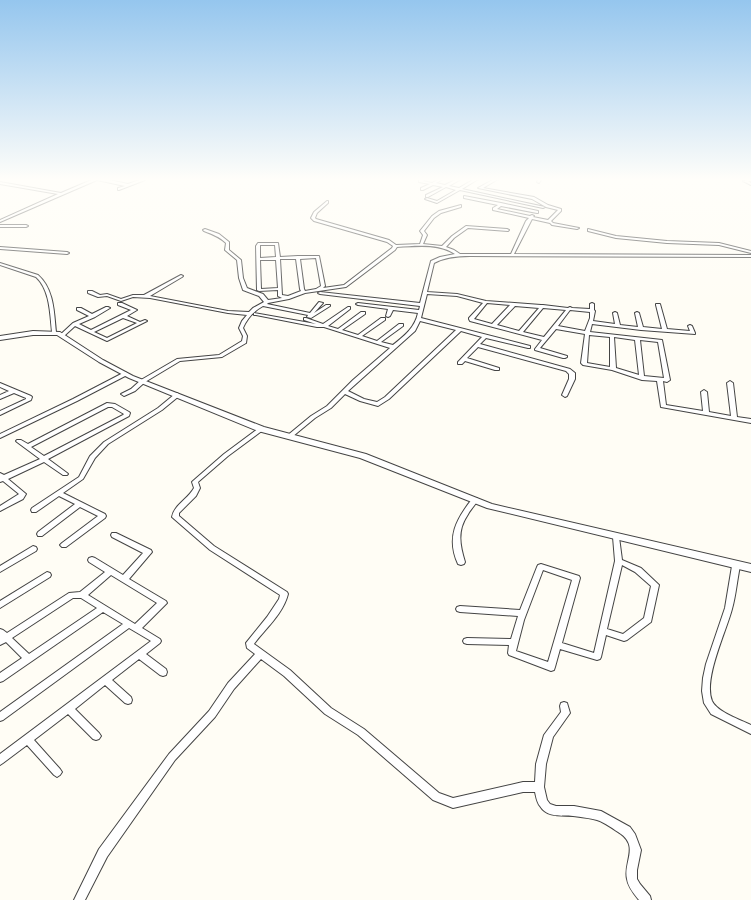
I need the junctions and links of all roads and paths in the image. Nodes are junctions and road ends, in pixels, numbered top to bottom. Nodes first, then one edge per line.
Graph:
1 (315, 220) edge
2 (431, 220) edge
3 (529, 220) edge
4 (541, 220) edge
5 (548, 222) joint
6 (0, 226) edge
7 (26, 226) dead end
8 (577, 228) dead end
9 (205, 230) dead end
10 (507, 230) dead end
11 (589, 230) dead end
12 (421, 245) junction
13 (394, 246) junction
14 (443, 247) junction
15 (0, 248) edge
16 (751, 252) edge
17 (67, 253) dead end
18 (459, 255) junction
19 (512, 256) junction
20 (751, 256) edge
21 (298, 257) junction
22 (278, 258) junction
23 (258, 259) junction
24 (0, 264) edge
25 (181, 276) dead end
26 (280, 289) junction
27 (314, 291) junction
28 (90, 292) dead end
29 (306, 292) junction
30 (425, 293) junction
31 (145, 296) junction
32 (287, 298) junction
33 (488, 302) junction
34 (500, 302) junction
35 (120, 304) dead end
36 (266, 304) junction
37 (312, 304) dead end
38 (358, 304) dead end
39 (514, 304) junction
40 (422, 305) junction
41 (328, 306) dead end
42 (543, 306) junction
43 (658, 306) dead end
44 (592, 307) junction
45 (108, 308) dead end
46 (348, 308) dead end
47 (391, 308) junction
48 (570, 308) junction
49 (79, 309) dead end
50 (363, 312) dead end
51 (420, 312) junction
52 (615, 313) dead end
53 (637, 313) dead end
54 (254, 314) junction
55 (310, 314) junction
56 (92, 316) junction
57 (123, 316) junction
58 (419, 319) junction
59 (304, 321) junction
60 (590, 322) junction
61 (75, 324) junction
62 (401, 324) dead end
63 (324, 326) junction
64 (493, 326) junction
65 (618, 326) junction
66 (690, 326) dead end
67 (554, 327) junction
68 (641, 328) junction
69 (460, 329) junction
70 (339, 330) junction
71 (665, 331) junction
72 (90, 332) junction
73 (58, 333) junction
74 (519, 333) junction
75 (586, 333) junction
76 (359, 336) junction
77 (485, 336) junction
78 (612, 336) junction
79 (0, 338) edge
80 (544, 339) junction
81 (637, 339) junction
82 (378, 342) junction
83 (477, 345) junction
84 (393, 347) junction
85 (528, 347) dead end
86 (566, 357) dead end
87 (497, 369) dead end
88 (613, 369) junction
89 (125, 374) junction
90 (642, 378) junction
91 (660, 380) junction
92 (143, 381) junction
93 (730, 384) dead end
94 (0, 385) edge
95 (14, 391) junction
96 (345, 392) junction
97 (704, 392) dead end
98 (124, 394) dead end
99 (177, 395) junction
100 (565, 395) dead end
101 (0, 397) edge
102 (0, 413) edge
103 (706, 413) junction
104 (734, 418) junction
105 (751, 421) edge
106 (261, 429) junction
107 (0, 436) edge
108 (290, 436) junction
109 (19, 441) dead end
110 (27, 447) junction
111 (44, 459) junction
112 (65, 474) dead end
113 (1, 478) edge
114 (60, 494) junction
115 (476, 500) junction
116 (80, 504) junction
117 (0, 510) edge
118 (34, 510) dead end
119 (40, 534) dead end
120 (114, 536) dead end
121 (616, 537) junction
122 (64, 545) dead end
123 (33, 549) dead end
124 (92, 560) dead end
125 (619, 561) junction
126 (461, 562) dead end
127 (736, 566) junction
128 (751, 568) edge
129 (0, 569) edge
130 (111, 571) junction
131 (47, 576) dead end
132 (124, 579) junction
133 (82, 595) junction
134 (0, 605) edge
135 (102, 608) junction
136 (460, 609) dead end
137 (523, 612) junction
138 (133, 626) junction
139 (603, 631) junction
140 (2, 637) edge
141 (468, 641) dead end
142 (514, 642) junction
143 (558, 644) junction
144 (139, 654) junction
145 (260, 654) junction
146 (28, 658) junction
147 (163, 672) dead end
148 (0, 678) edge
149 (105, 680) junction
150 (128, 700) dead end
151 (564, 706) dead end
152 (68, 708) junction
153 (0, 717) edge
154 (751, 730) edge
155 (96, 736) dead end
156 (27, 739) junction
157 (0, 760) edge
158 (57, 772) dead end
159 (539, 787) junction
160 (79, 900) edge
161 (646, 900) edge

1 - 13 street
2 - 12 street
3 - 19 street
4 - 5 street
5 - 8 street
6 - 7 street
9 - 36 street
10 - 14 street
11 - 16 street
12 - 13 street
12 - 14 street
13 - 27 street
14 - 18 street
15 - 17 street
18 - 19 street
18 - 30 street
19 - 20 street
21 - 22 street
21 - 27 street
21 - 29 street
22 - 23 street
22 - 23 street
22 - 26 street
23 - 26 street
24 - 73 street
25 - 31 street
26 - 32 street
27 - 29 street
28 - 31 street
29 - 32 street
29 - 40 street
30 - 33 street
30 - 40 street
31 - 54 street
32 - 36 street
33 - 34 street
33 - 64 street
34 - 39 street
34 - 44 street
35 - 57 street
36 - 54 street
36 - 55 street
37 - 55 street
38 - 47 street
39 - 42 street
39 - 64 street
40 - 51 street
41 - 59 street
42 - 48 street
42 - 74 street
43 - 71 street
44 - 48 street
44 - 60 street
45 - 56 street
46 - 63 street
47 - 51 street
47 - 76 street
48 - 67 street
49 - 56 street
50 - 70 street
51 - 58 street
52 - 65 street
53 - 68 street
54 - 59 street
54 - 92 street
55 - 59 street
56 - 61 street
57 - 72 street
57 - 72 street
58 - 69 street
58 - 84 street
59 - 63 street
60 - 65 street
60 - 75 street
61 - 72 street
61 - 73 street
62 - 82 street
63 - 70 street
64 - 74 street
65 - 68 street
66 - 71 street
67 - 75 street
67 - 80 street
68 - 71 street
69 - 77 street
69 - 96 street
70 - 76 street
73 - 79 street
73 - 89 street
74 - 80 street
75 - 78 street
75 - 88 street
76 - 82 street
77 - 83 street
77 - 85 street
78 - 81 street
78 - 88 street
80 - 86 street
81 - 90 street
81 - 91 street
82 - 84 street
83 - 87 street
83 - 100 street
84 - 96 street
88 - 90 street
89 - 92 street
89 - 107 street
90 - 91 street
91 - 103 street
92 - 98 street
92 - 99 street
93 - 104 street
94 - 95 street
95 - 101 street
95 - 102 street
96 - 108 street
97 - 103 street
99 - 106 street
99 - 114 street
103 - 104 street
104 - 105 street
106 - 108 street
106 - 145 street
108 - 115 street
109 - 110 street
110 - 111 street
110 - 111 street
111 - 112 street
111 - 113 street
113 - 117 street
114 - 116 street
114 - 118 street
115 - 121 street
115 - 126 street
116 - 119 street
116 - 122 street
120 - 132 street
121 - 125 street
121 - 127 street
123 - 129 street
124 - 130 street
125 - 139 street
125 - 139 street
127 - 128 street
127 - 154 street
130 - 132 street
130 - 133 street
131 - 134 street
132 - 138 street
133 - 135 street
133 - 140 street
135 - 138 street
135 - 146 street
136 - 137 street
137 - 142 street
137 - 143 street
138 - 144 street
138 - 153 street
139 - 143 street
140 - 146 street
141 - 142 street
142 - 143 street
144 - 147 street
144 - 149 street
145 - 159 street
145 - 160 street
146 - 148 street
149 - 150 street
149 - 152 street
151 - 159 street
152 - 155 street
152 - 156 street
156 - 157 street
156 - 158 street
159 - 161 street

